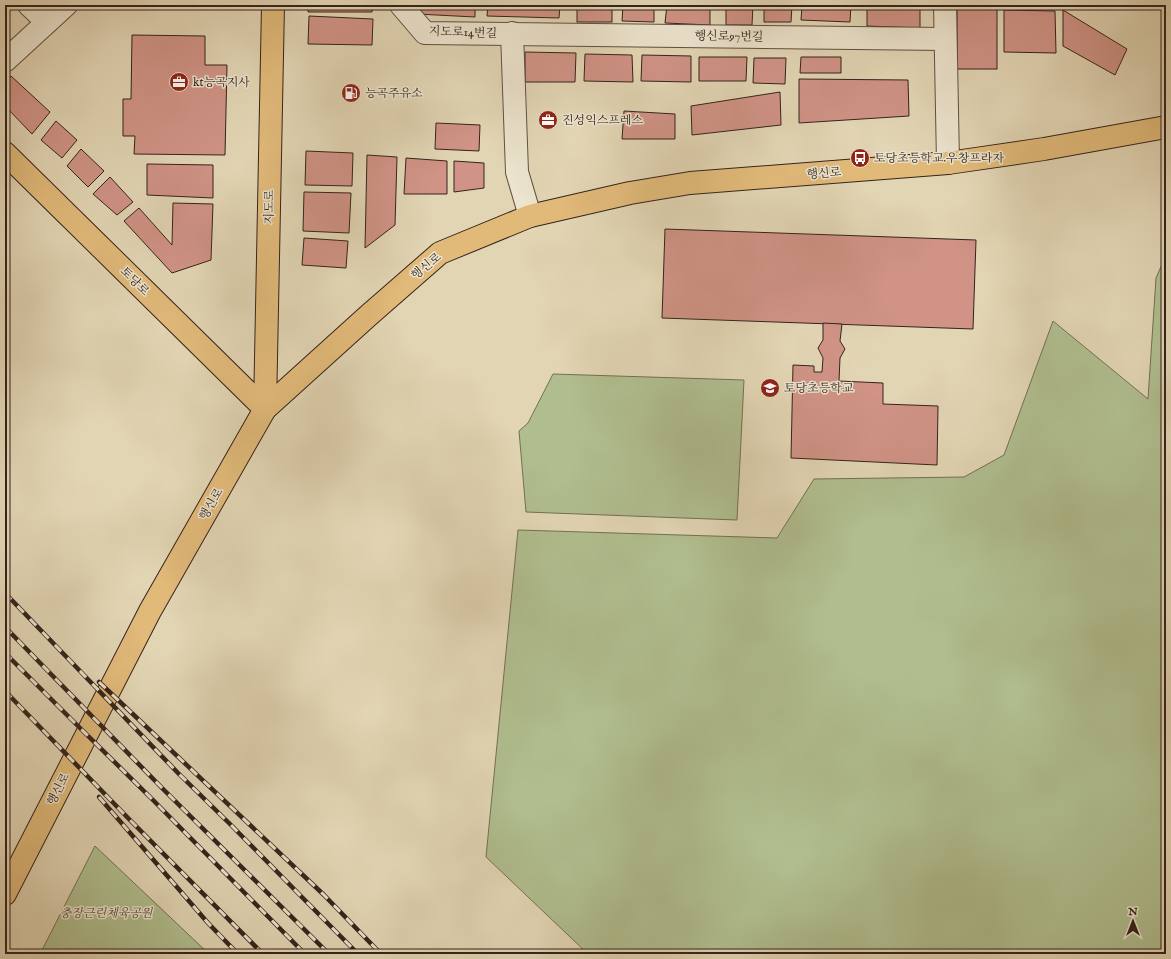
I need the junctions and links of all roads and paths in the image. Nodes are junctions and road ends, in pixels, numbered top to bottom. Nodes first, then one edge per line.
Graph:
1 (29, 5) edge
2 (66, 5) edge
3 (273, 5) edge
4 (402, 5) edge
5 (945, 5) edge
6 (47, 22) junction
7 (512, 34) junction
8 (945, 39) junction
9 (5, 61) edge
10 (1166, 127) edge
11 (5, 153) edge
12 (948, 163) junction
13 (530, 216) junction
14 (265, 409) junction
15 (5, 894) edge

1 - 6 street
2 - 6 street
3 - 14 main road, 지도로
4 - 7 street, 지도로14번길
5 - 8 street
6 - 9 street
7 - 8 street, 행신로97번길
7 - 13 street
8 - 12 street
10 - 12 main road, 행신로
11 - 14 main road, 토당로
12 - 13 main road, 행신로
13 - 14 main road, 행신로
14 - 15 main road, 행신로

